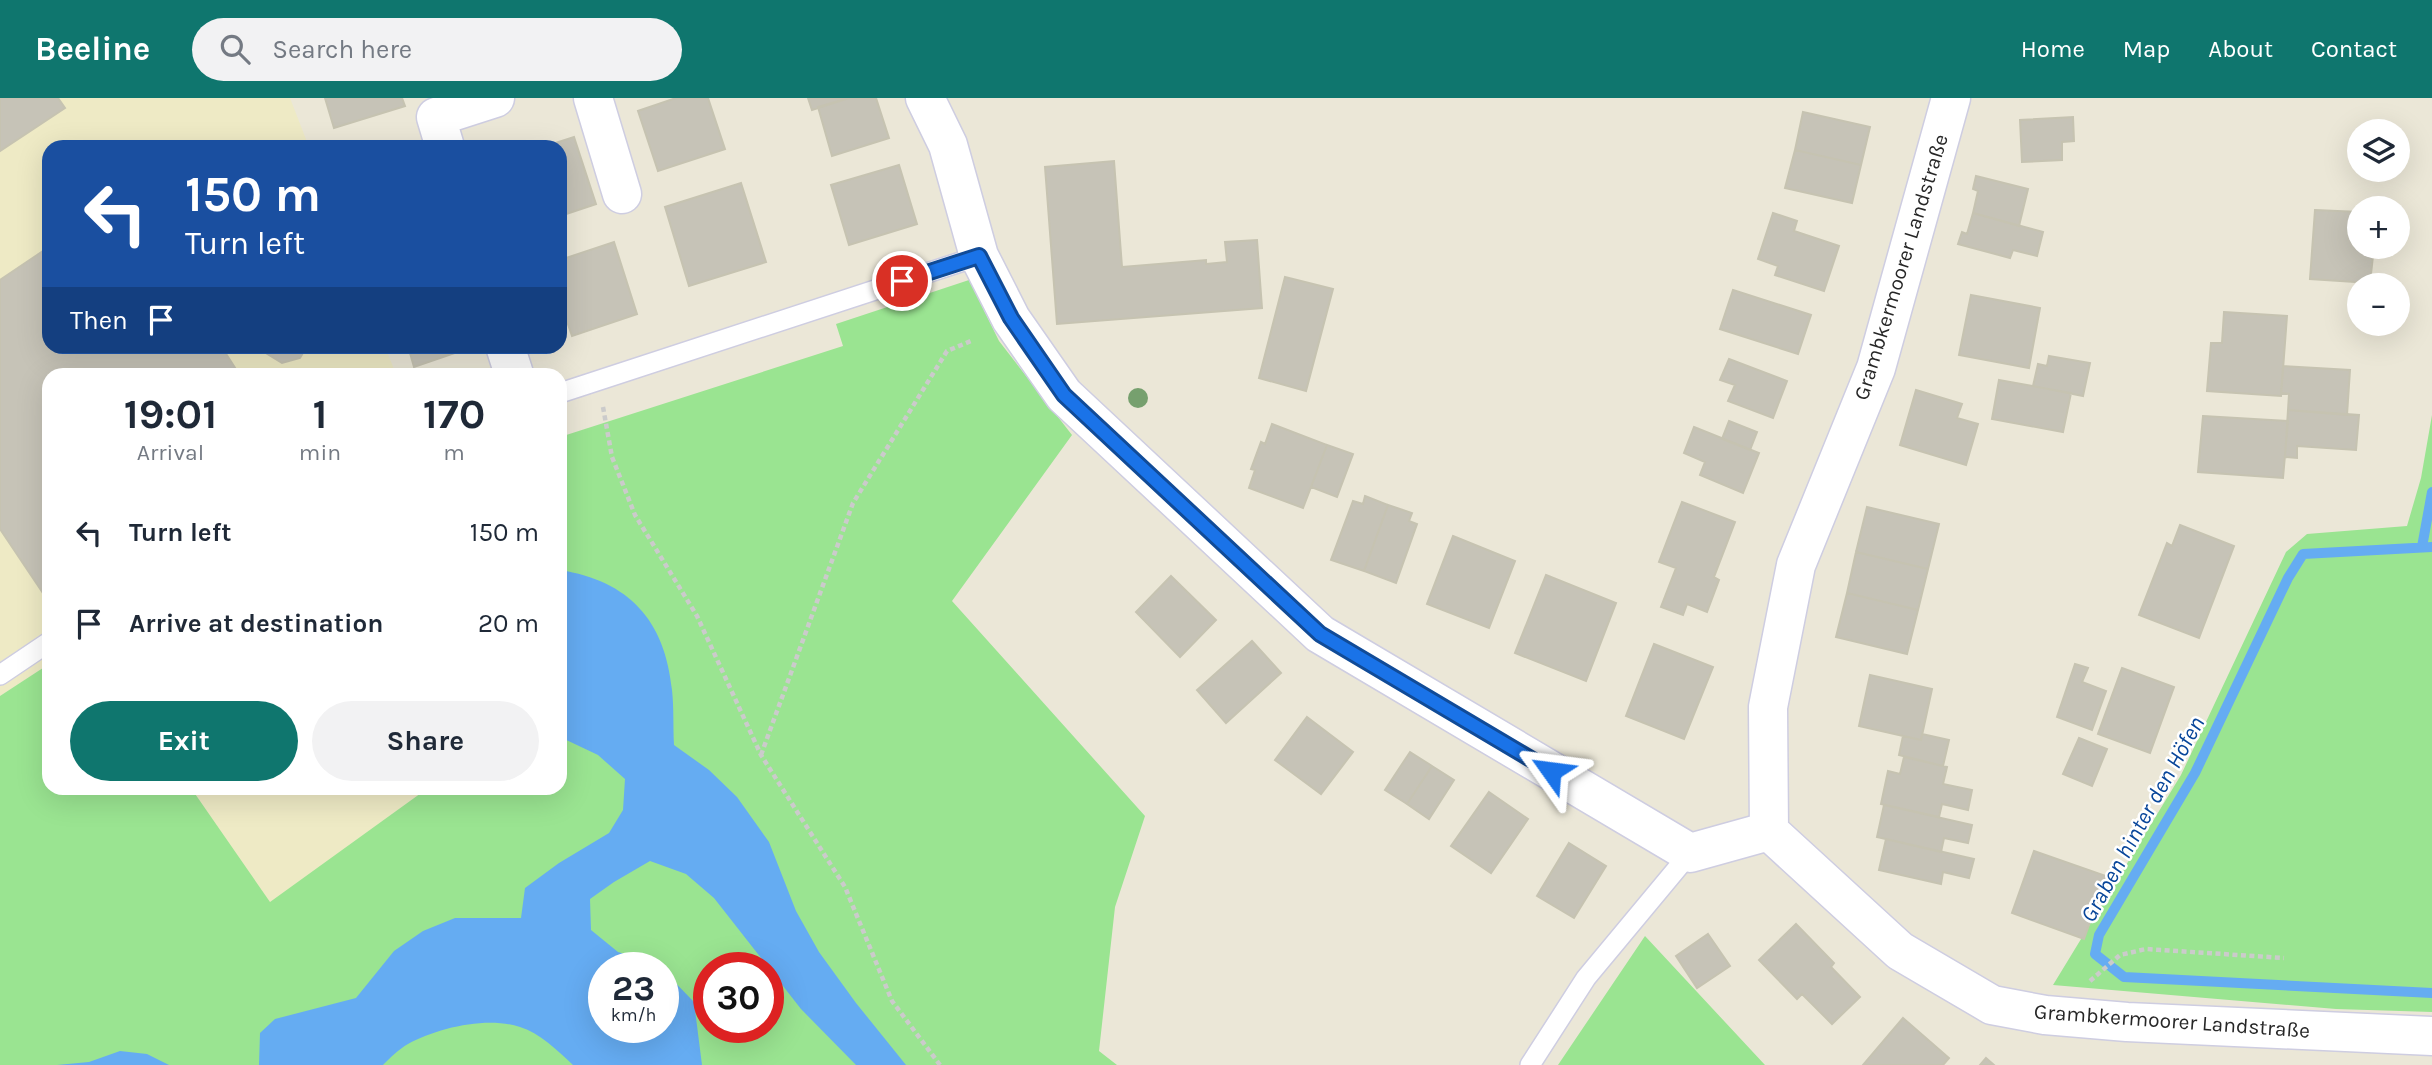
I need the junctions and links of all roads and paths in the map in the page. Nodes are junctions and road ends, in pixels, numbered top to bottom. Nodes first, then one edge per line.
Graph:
1 (495, 98) edge
2 (593, 98) edge
3 (925, 98) edge
4 (1951, 98) edge
5 (443, 140) edge
6 (622, 194) dead end
7 (979, 256) junction
8 (971, 341) dead end
9 (598, 381) junction
10 (567, 391) edge
11 (42, 647) edge
12 (0, 675) edge
13 (761, 755) junction
14 (1769, 831) junction
15 (1690, 853) junction
16 (2284, 958) dead end
17 (2103, 971) dead end
18 (2432, 1036) edge
19 (940, 1065) edge
20 (1530, 1065) edge

1 - 5 street
2 - 6 street
3 - 7 street
4 - 14 street, Grambkermoorer Landstraße
7 - 9 lane
7 - 15 street
8 - 13 path
9 - 10 lane
9 - 13 path
11 - 12 lane
13 - 19 path
14 - 15 street
14 - 18 street, Grambkermoorer Landstraße
15 - 20 lane
16 - 17 path

